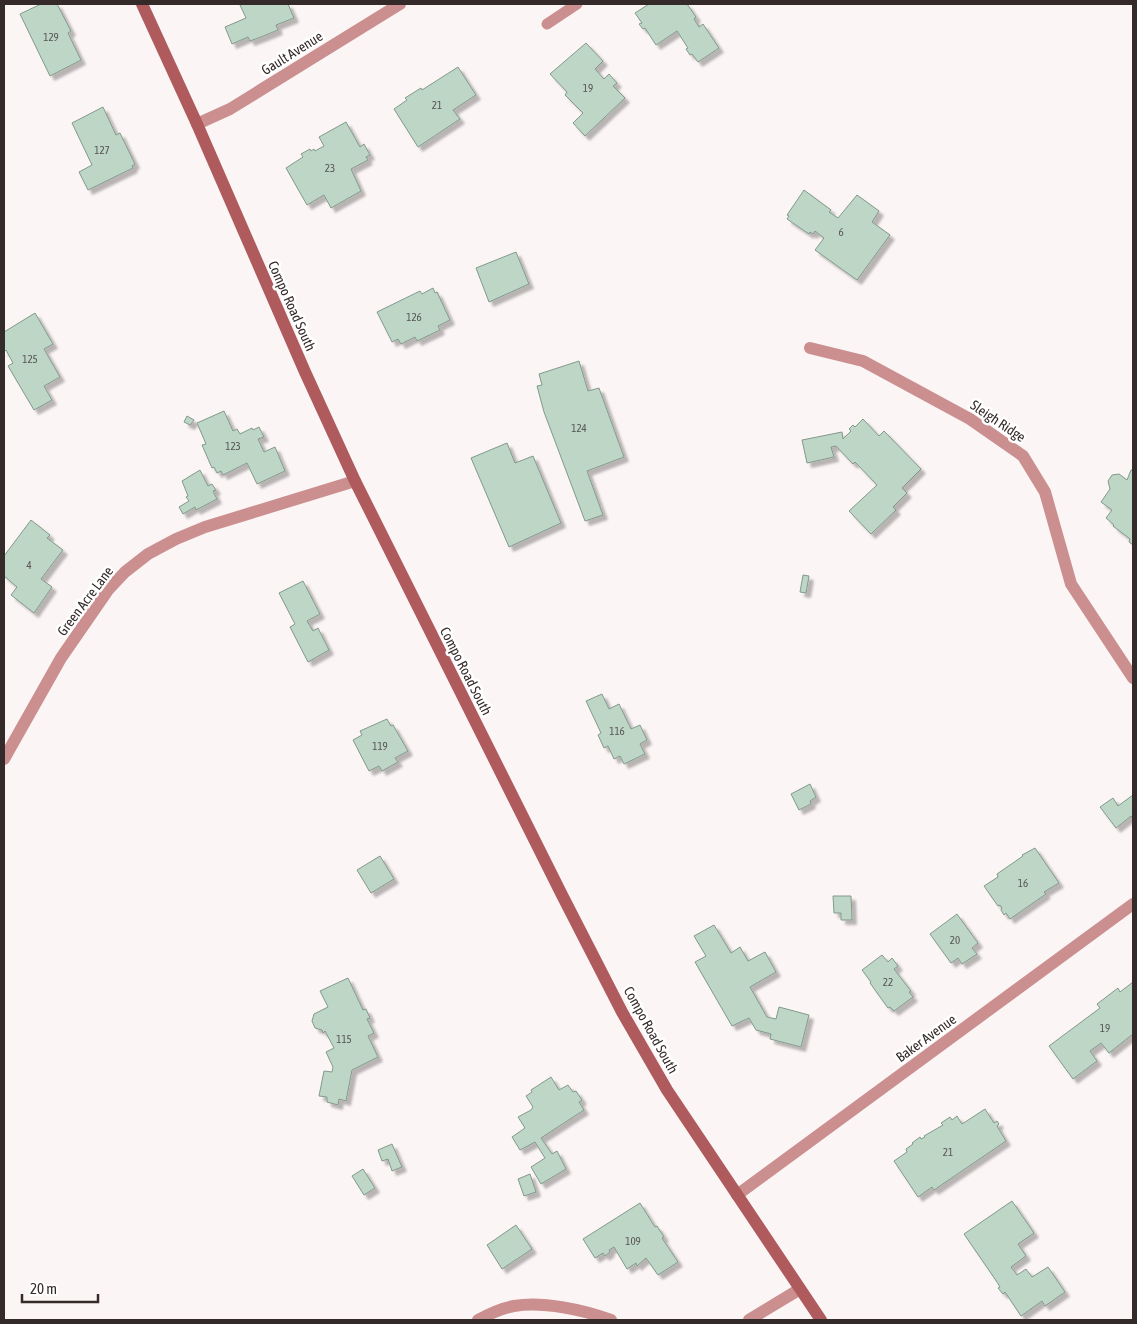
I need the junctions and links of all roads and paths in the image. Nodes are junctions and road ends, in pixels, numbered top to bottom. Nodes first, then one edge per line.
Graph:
1 (142, 4) edge
2 (400, 4) edge
3 (577, 4) edge
4 (547, 24) dead end
5 (198, 124) junction
6 (810, 348) dead end
7 (356, 481) junction
8 (1133, 678) edge
9 (4, 759) edge
10 (1133, 904) edge
11 (737, 1195) junction
12 (800, 1289) junction
13 (478, 1320) edge
14 (612, 1320) edge
15 (750, 1320) edge
16 (821, 1320) edge

1 - 5 main road, Compo Road South
2 - 5 street, Gault Avenue
3 - 4 lane
5 - 7 main road, Compo Road South
6 - 8 street, Sleigh Ridge
7 - 9 street, Green Acre Lane
7 - 11 main road, Compo Road South
10 - 11 street, Baker Avenue
11 - 12 main road, Compo Road South
12 - 15 street
12 - 16 main road, Compo Road South
13 - 14 street

